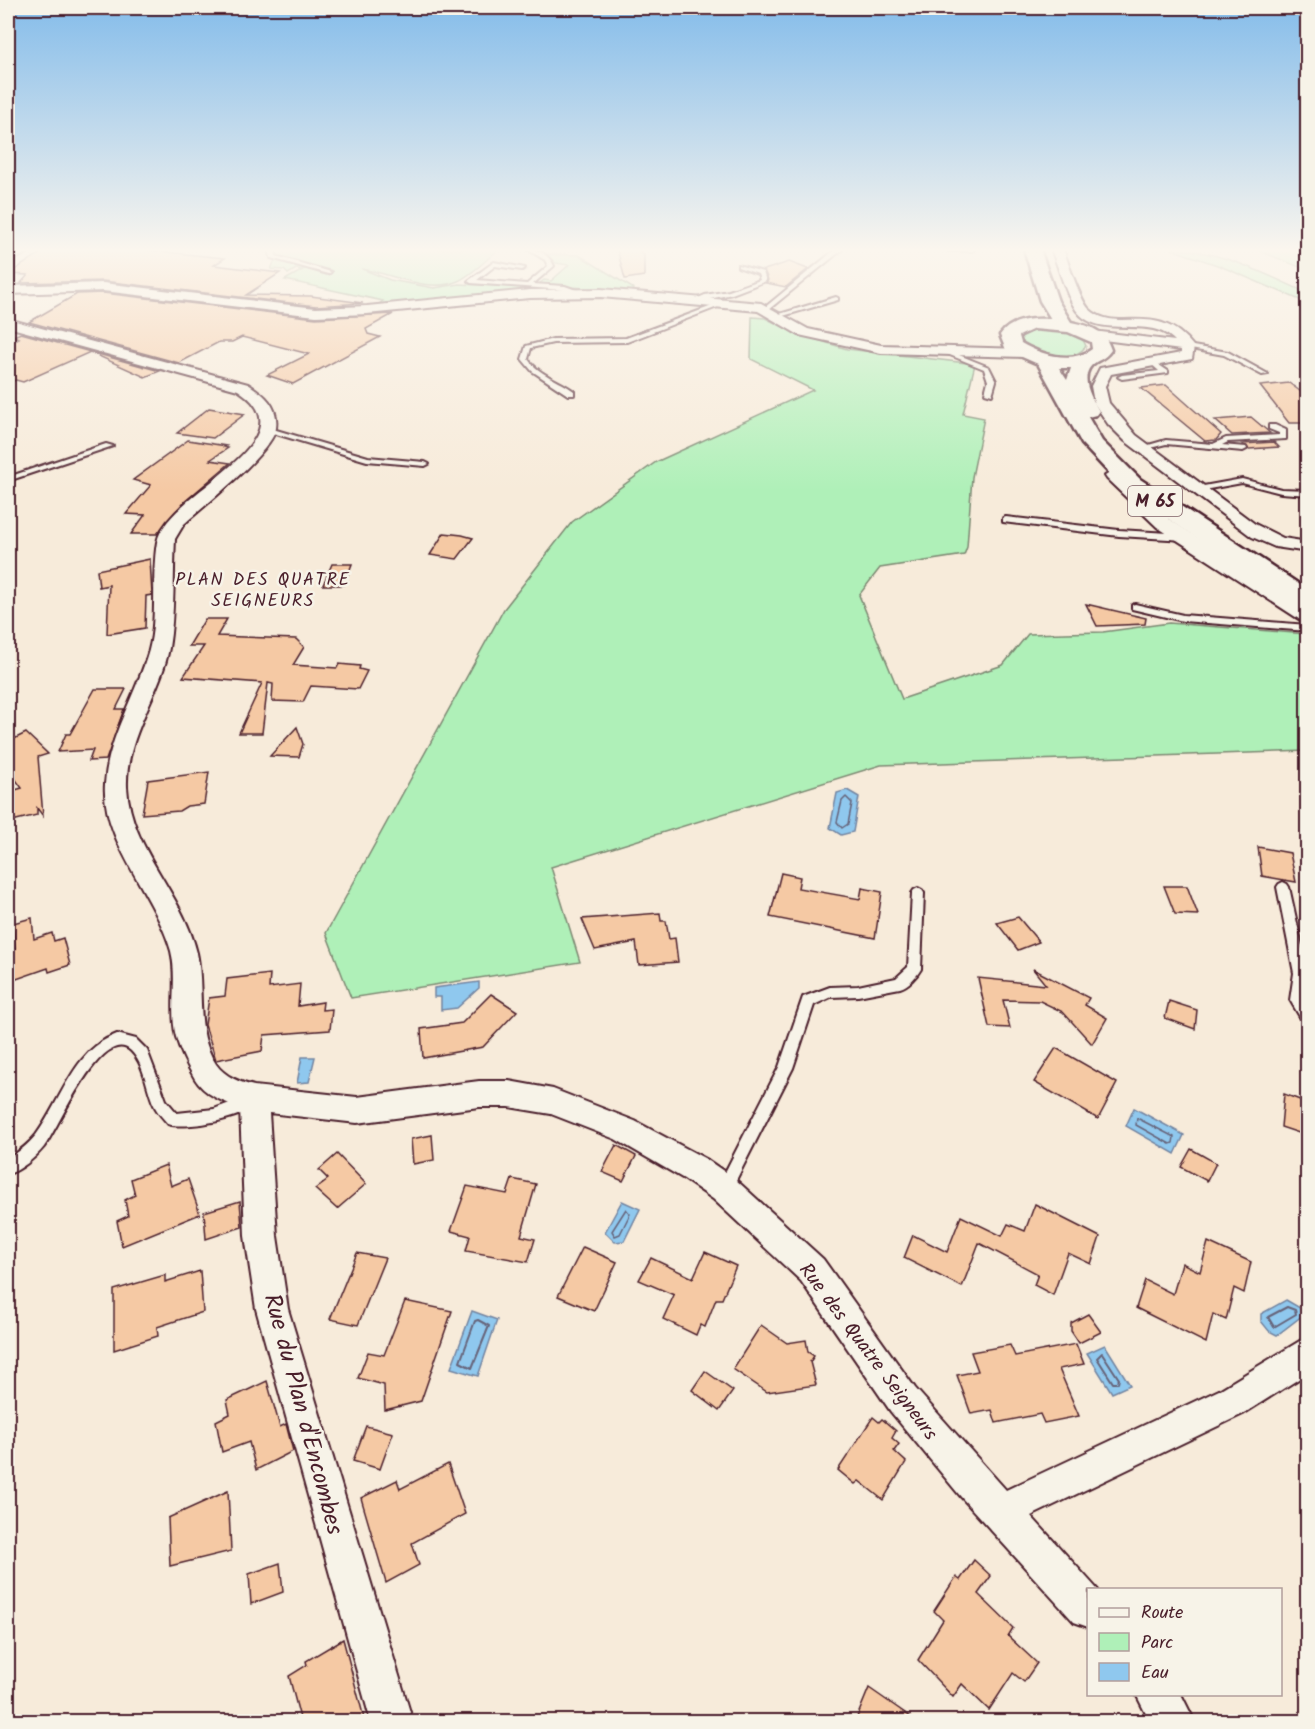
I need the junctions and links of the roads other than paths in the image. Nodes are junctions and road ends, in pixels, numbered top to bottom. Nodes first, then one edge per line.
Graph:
1 (33, 330) edge
2 (654, 330) edge
3 (800, 330) edge
4 (1016, 330) edge
5 (1070, 330) edge
6 (1171, 330) edge
7 (1009, 335) junction
8 (1186, 346) junction
9 (1095, 348) junction
10 (946, 349) junction
11 (1035, 356) junction
12 (1153, 363) junction
13 (1264, 374) dead end
14 (1122, 377) dead end
15 (571, 393) dead end
16 (988, 393) dead end
17 (1272, 427) dead end
18 (269, 429) junction
19 (1093, 444) junction
20 (109, 446) dead end
21 (1214, 446) junction
22 (1142, 448) junction
23 (1243, 449) dead end
24 (425, 464) dead end
25 (8, 479) edge
26 (1198, 489) junction
27 (1308, 493) edge
28 (1006, 520) dead end
29 (1185, 537) junction
30 (1305, 552) edge
31 (1308, 589) edge
32 (1308, 602) edge
33 (1135, 607) dead end
34 (1308, 619) edge
35 (1308, 628) edge
36 (1283, 888) dead end
37 (918, 893) dead end
38 (1308, 1018) edge
39 (254, 1100) junction
40 (8, 1167) edge
41 (724, 1189) junction
42 (1308, 1353) edge
43 (1001, 1511) junction
44 (1087, 1606) edge
45 (1157, 1696) edge
46 (392, 1722) edge
47 (1175, 1722) edge

1 - 18 street
2 - 15 lane
3 - 10 street
4 - 7 main road
5 - 9 main road
6 - 8 street
7 - 10 street
7 - 11 main road
8 - 9 street
8 - 12 street
8 - 13 lane
9 - 11 main road
9 - 31 main road, M 65
10 - 11 street
10 - 16 lane
11 - 19 main road, M 65
12 - 14 lane
12 - 22 street
17 - 21 lane
18 - 24 lane
18 - 39 street, Rue des Quatre Seigneurs
19 - 29 street
19 - 32 main road, M 65
20 - 25 lane
21 - 22 lane
21 - 23 lane
22 - 26 street
26 - 27 lane
26 - 30 street
28 - 29 lane
29 - 34 street
33 - 35 lane
36 - 38 lane
37 - 41 lane
39 - 40 lane
39 - 41 street, Rue des Quatre Seigneurs
39 - 46 street, Rue du Plan d'Encombes
41 - 43 street, Rue des Quatre Seigneurs
42 - 43 street
43 - 44 street, Rue des Quatre Seigneurs
45 - 47 street

